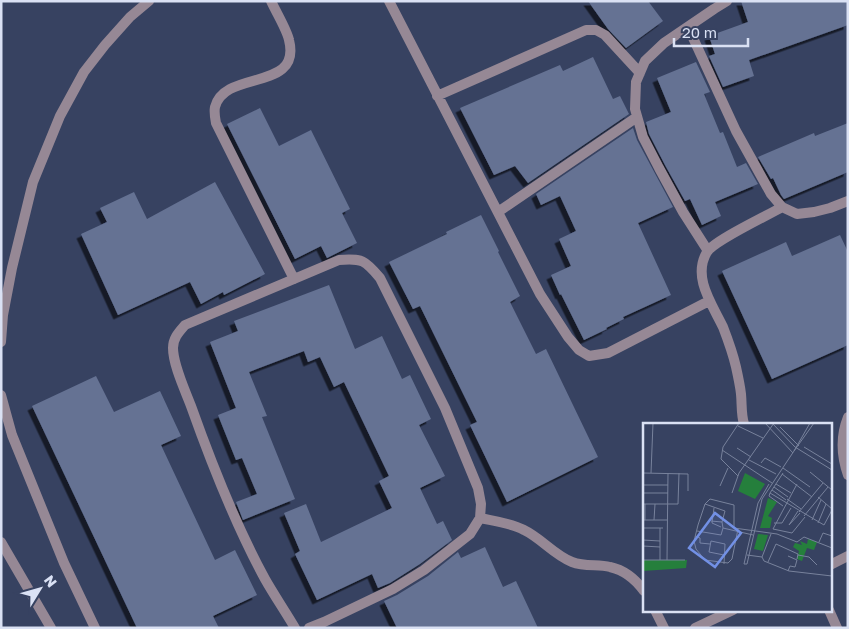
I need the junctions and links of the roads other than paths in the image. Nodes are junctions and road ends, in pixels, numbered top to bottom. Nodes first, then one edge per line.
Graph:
1 (149, 1) edge
2 (271, 1) edge
3 (389, 1) edge
4 (728, 1) edge
5 (688, 27) junction
6 (640, 73) junction
7 (437, 96) junction
8 (637, 117) junction
9 (848, 201) edge
10 (782, 208) junction
11 (498, 212) junction
12 (708, 251) junction
13 (294, 279) junction
14 (709, 300) junction
15 (1, 342) edge
16 (1, 395) edge
17 (848, 417) edge
18 (744, 423) edge
19 (848, 475) edge
20 (480, 518) junction
21 (1, 542) edge
22 (848, 556) edge
23 (832, 564) edge
24 (643, 590) edge
25 (656, 612) edge
26 (729, 612) edge
27 (830, 612) edge
28 (51, 628) edge
29 (95, 628) edge
30 (294, 628) edge
31 (308, 628) edge
32 (664, 628) edge
33 (695, 628) edge
34 (837, 628) edge

1 - 15 street
2 - 13 street
3 - 7 street
4 - 5 street
5 - 6 street
5 - 10 street
6 - 7 street
6 - 8 street
7 - 11 street
8 - 11 street
8 - 12 street
9 - 10 street
10 - 12 street
11 - 14 street
12 - 14 street
13 - 20 street
13 - 30 street
14 - 18 street
16 - 29 street
17 - 19 street
20 - 24 street
20 - 31 street
21 - 28 street
22 - 23 street
25 - 32 street
26 - 33 street
27 - 34 street

